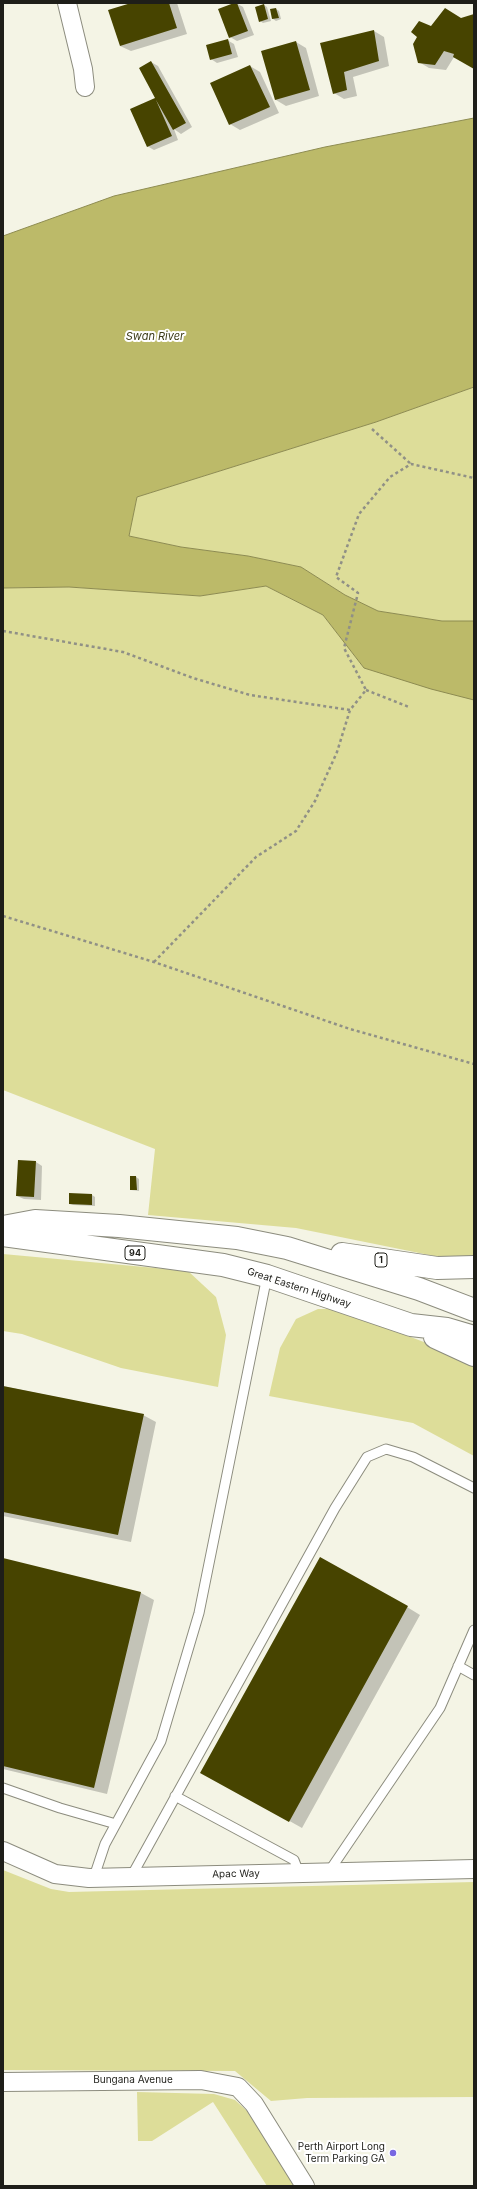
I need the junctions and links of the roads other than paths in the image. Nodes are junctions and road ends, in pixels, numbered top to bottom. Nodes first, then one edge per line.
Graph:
1 (67, 3) edge
2 (85, 88) dead end
3 (3, 1227) edge
4 (3, 1235) edge
5 (287, 1248) junction
6 (474, 1266) edge
7 (267, 1276) junction
8 (474, 1310) edge
9 (411, 1325) junction
10 (474, 1337) edge
11 (474, 1355) edge
12 (474, 1488) edge
13 (474, 1630) edge
14 (458, 1666) junction
15 (474, 1675) edge
16 (3, 1788) edge
17 (175, 1796) junction
18 (116, 1824) junction
19 (3, 1851) edge
20 (474, 1869) edge
21 (328, 1872) junction
22 (299, 1873) junction
23 (94, 1877) junction
24 (131, 1877) junction
25 (3, 2082) edge
26 (305, 2186) edge

1 - 2 street
3 - 5 highway
4 - 7 highway, Great Eastern Highway / 94
5 - 6 highway, 1
5 - 8 highway
7 - 9 highway, Great Eastern Highway / 94
7 - 18 lane
9 - 10 highway, Great Eastern Highway
9 - 11 highway, 94
12 - 17 lane
13 - 14 lane
14 - 15 lane
14 - 21 lane
16 - 18 lane
17 - 22 lane
17 - 24 lane
18 - 23 lane
19 - 23 street, Apac Way
20 - 21 street, Apac Way
21 - 22 street, Apac Way
22 - 24 street, Apac Way
23 - 24 street, Apac Way
25 - 26 street, Bungana Avenue

